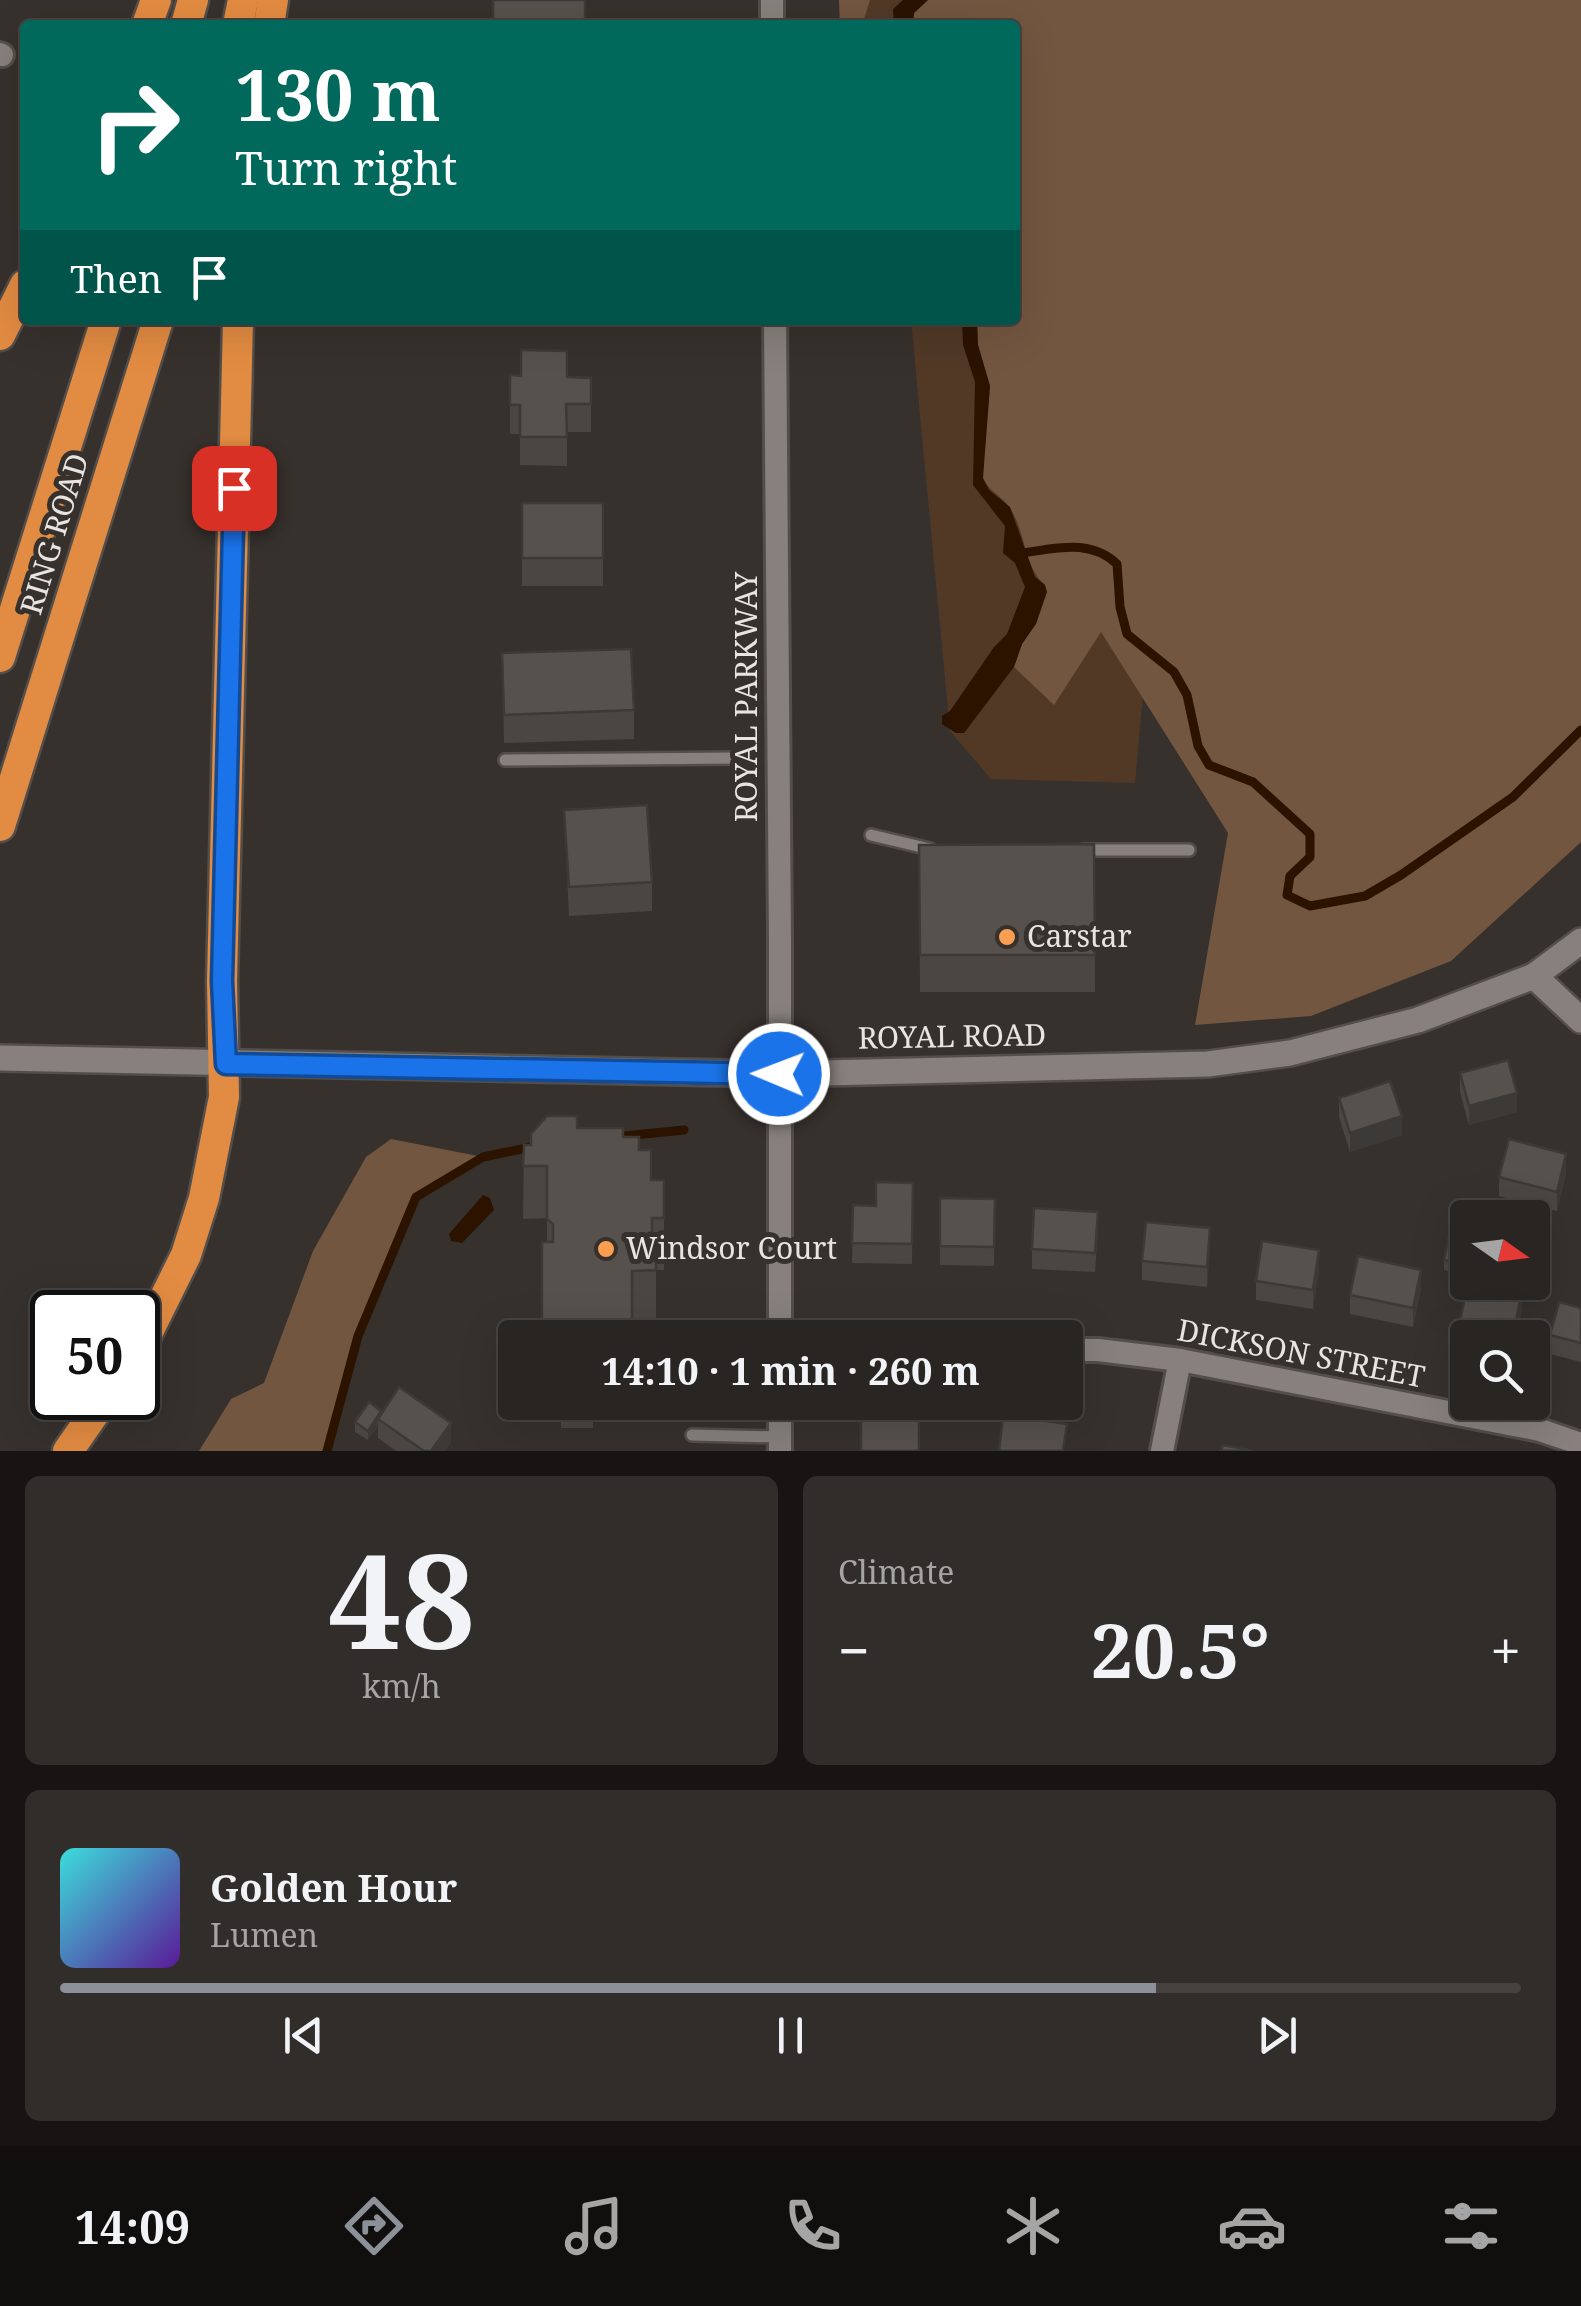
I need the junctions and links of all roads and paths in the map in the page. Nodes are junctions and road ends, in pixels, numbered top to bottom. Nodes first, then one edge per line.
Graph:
1 (20, 294) edge
2 (104, 325) edge
3 (156, 325) edge
4 (238, 325) edge
5 (774, 325) edge
6 (0, 335) edge
7 (0, 658) edge
8 (736, 758) dead end
9 (505, 760) dead end
10 (0, 826) edge
11 (871, 835) dead end
12 (939, 850) edge
13 (1074, 850) edge
14 (1189, 850) dead end
15 (1581, 941) edge
16 (1534, 976) junction
17 (1581, 1020) edge
18 (0, 1058) edge
19 (226, 1064) junction
20 (779, 1074) junction
21 (160, 1307) edge
22 (780, 1320) edge
23 (1083, 1350) edge
24 (1180, 1360) junction
25 (90, 1420) edge
26 (692, 1436) dead end
27 (780, 1444) edge
28 (1580, 1447) edge
29 (68, 1451) edge
30 (1162, 1451) edge

1 - 6 highway
2 - 7 highway, RING ROAD
3 - 10 highway, RING ROAD
4 - 19 highway
5 - 20 street, ROYAL PARKWAY
8 - 9 lane
11 - 12 lane
13 - 14 lane
15 - 16 main road, ROYAL ROAD
16 - 17 main road
16 - 20 main road, ROYAL ROAD
18 - 19 main road, ROYAL ROAD
19 - 20 main road, ROYAL ROAD
19 - 21 highway
20 - 22 street, ROYAL PARKWAY
23 - 24 street, DICKSON STREET
24 - 28 street, DICKSON STREET
24 - 30 street
25 - 29 highway
26 - 27 lane

